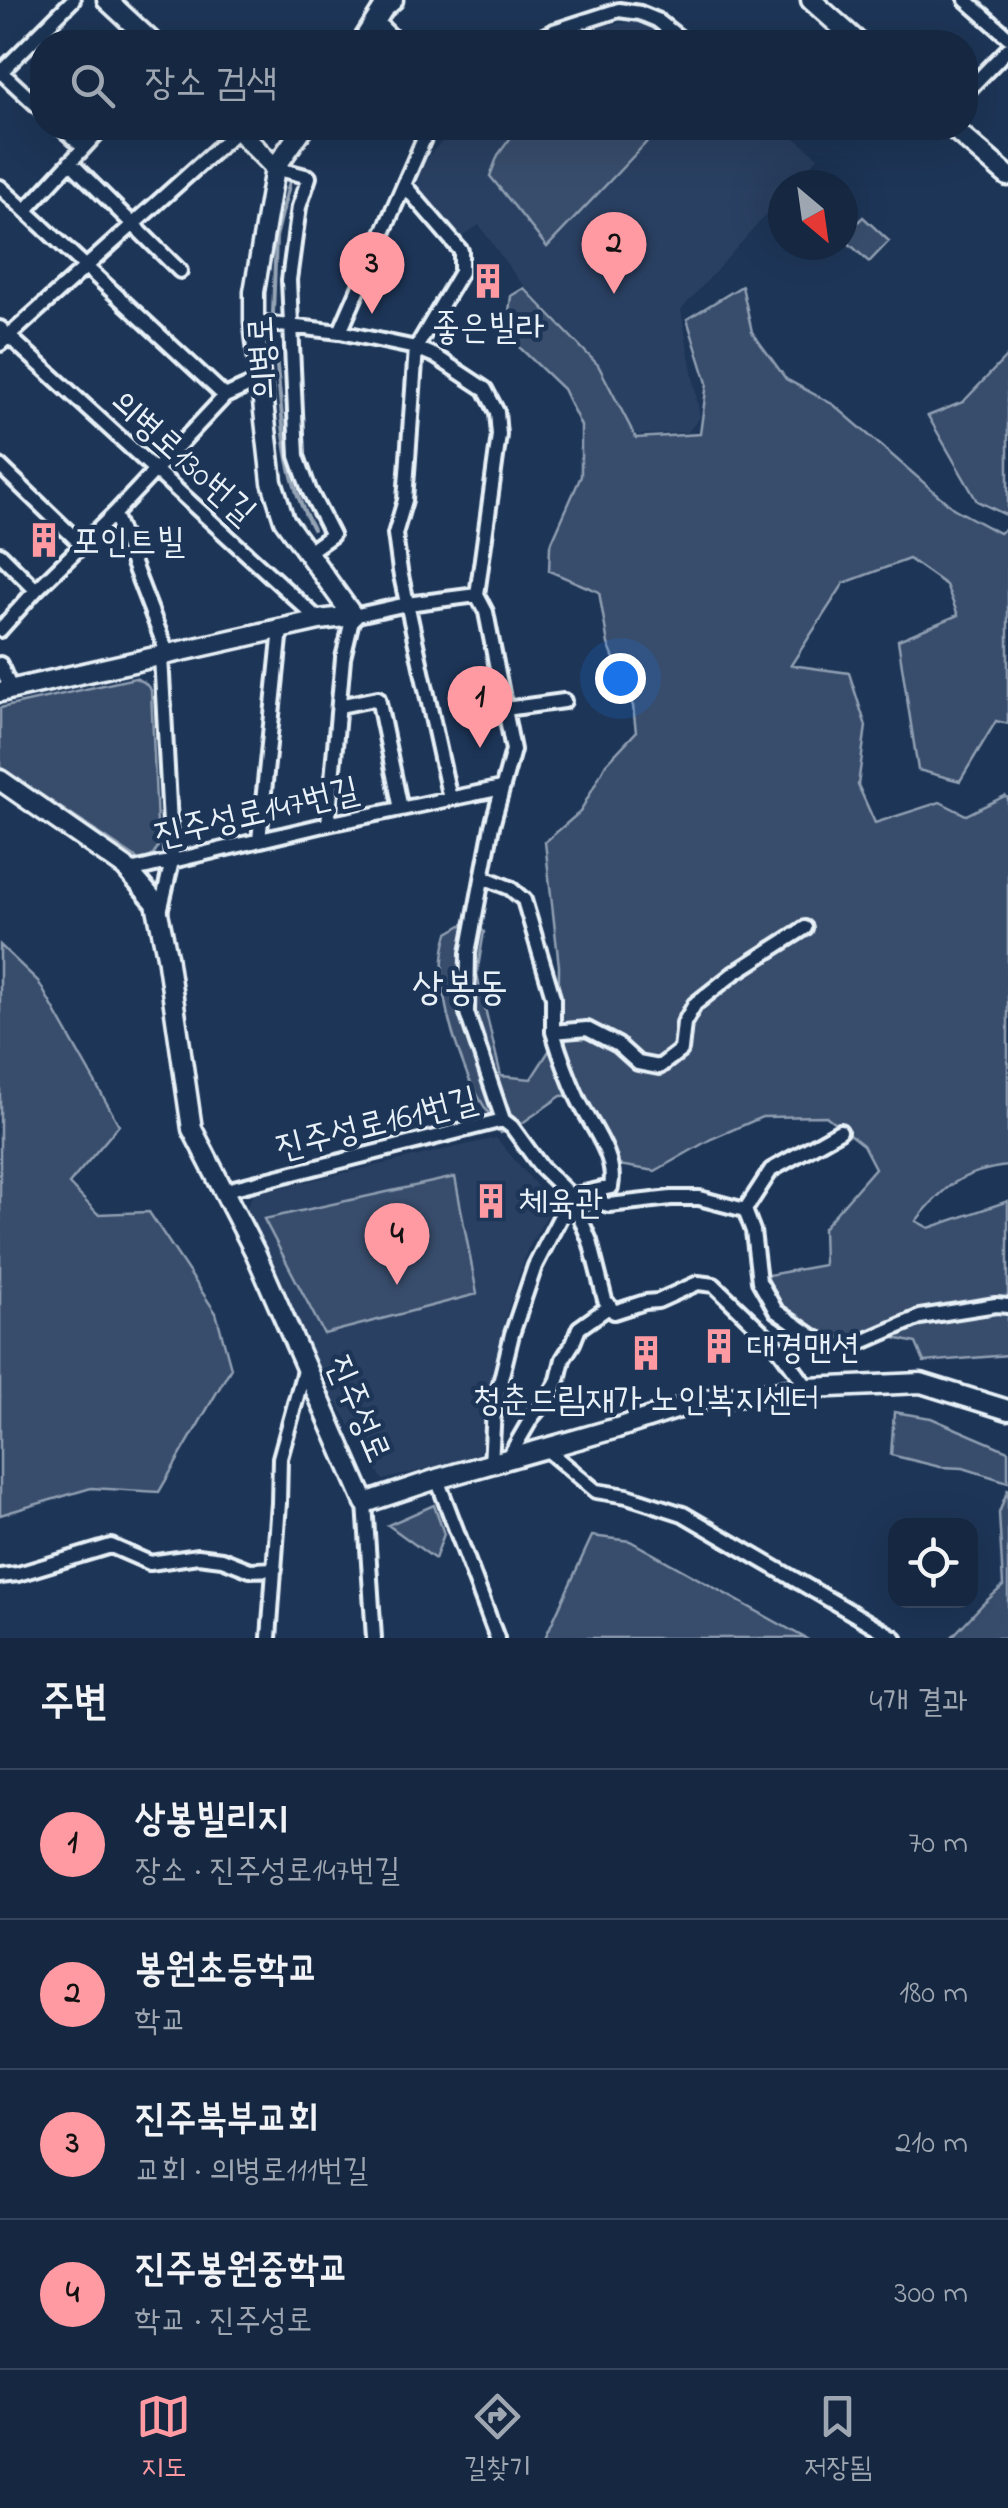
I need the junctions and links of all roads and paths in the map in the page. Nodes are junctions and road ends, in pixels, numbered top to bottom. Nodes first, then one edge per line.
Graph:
1 (73, 0) edge
2 (107, 0) edge
3 (811, 0) edge
4 (966, 0) edge
5 (385, 8) edge
6 (43, 30) edge
7 (139, 30) edge
8 (370, 30) edge
9 (557, 30) edge
10 (669, 30) edge
11 (845, 30) edge
12 (1008, 37) edge
13 (30, 44) edge
14 (1008, 49) edge
15 (1, 73) edge
16 (978, 80) edge
17 (30, 99) edge
18 (76, 140) edge
19 (91, 140) edge
20 (225, 140) edge
21 (248, 140) edge
22 (295, 140) edge
23 (424, 140) edge
24 (967, 140) edge
25 (84, 147) junction
26 (70, 162) junction
27 (275, 168) junction
28 (1008, 176) edge
29 (0, 186) edge
30 (405, 186) junction
31 (26, 210) junction
32 (132, 225) junction
33 (85, 267) junction
34 (180, 271) dead end
35 (254, 322) junction
36 (291, 326) junction
37 (340, 332) junction
38 (3, 336) edge
39 (416, 348) junction
40 (261, 380) junction
41 (225, 396) junction
42 (0, 466) edge
43 (156, 470) junction
44 (114, 514) junction
45 (82, 545) junction
46 (308, 552) junction
47 (0, 554) edge
48 (36, 590) junction
49 (476, 595) junction
50 (408, 604) junction
51 (353, 616) junction
52 (319, 620) junction
53 (282, 629) junction
54 (0, 630) edge
55 (165, 656) junction
56 (0, 664) edge
57 (6, 691) edge
58 (564, 701) dead end
59 (339, 706) junction
60 (505, 709) junction
61 (0, 780) edge
62 (502, 788) junction
63 (450, 799) junction
64 (401, 809) junction
65 (328, 824) junction
66 (259, 840) junction
67 (172, 861) junction
68 (126, 867) junction
69 (483, 877) junction
70 (159, 918) junction
71 (805, 928) dead end
72 (552, 1032) junction
73 (503, 1120) junction
74 (840, 1131) dead end
75 (222, 1192) junction
76 (571, 1196) junction
77 (745, 1210) junction
78 (610, 1306) junction
79 (1008, 1306) edge
80 (306, 1364) junction
81 (808, 1388) junction
82 (1008, 1410) edge
83 (546, 1449) junction
84 (499, 1462) junction
85 (438, 1479) junction
86 (364, 1503) junction
87 (275, 1569) junction
88 (0, 1576) edge
89 (269, 1638) edge
90 (374, 1638) edge
91 (498, 1638) edge
92 (896, 1638) edge

1 - 6 street
2 - 7 main road
3 - 11 main road
4 - 12 street
5 - 8 main road
9 - 10 street
13 - 15 street
14 - 16 street
15 - 17 street
18 - 25 street
19 - 25 street
20 - 32 street
21 - 27 main road
22 - 27 main road, 의병로
23 - 30 street
24 - 28 main road
25 - 26 street
26 - 31 street
26 - 32 street
27 - 35 main road, 의병로
27 - 36 street, 의병로
29 - 31 street
30 - 37 street
30 - 39 street
31 - 33 street
32 - 33 street
32 - 34 street
33 - 38 street
33 - 41 street
35 - 36 street
35 - 40 main road, 의병로
36 - 37 street
36 - 46 street, 의병로
37 - 39 street
38 - 43 street, 의병로130번길
39 - 49 street
39 - 50 street
40 - 41 street
40 - 46 main road, 의병로
41 - 43 street
42 - 45 street
43 - 44 street
43 - 52 street, 의병로130번길
44 - 45 street
44 - 55 street
45 - 48 street
46 - 51 main road, 의병로
47 - 48 street
48 - 54 street
49 - 50 street
49 - 60 street
50 - 51 street
50 - 63 street
51 - 52 main road
51 - 59 street
52 - 53 main road
53 - 55 main road
53 - 66 street
55 - 57 main road
55 - 67 street
56 - 57 street
58 - 60 street
59 - 64 street, 진주성로147번길
59 - 65 street
60 - 62 street
61 - 68 main road, 진주성로
62 - 63 street, 진주성로147번길
62 - 69 street
63 - 64 street, 진주성로147번길
64 - 65 street, 진주성로147번길
65 - 66 street, 진주성로147번길
66 - 67 street, 진주성로147번길
67 - 68 street, 진주성로147번길
67 - 70 street
68 - 70 main road, 진주성로
69 - 72 street
69 - 73 street
70 - 75 main road, 진주성로
71 - 72 street
72 - 76 street
73 - 75 street, 진주성로161번길
73 - 76 street, 진주성로161번길
74 - 77 street
75 - 80 main road, 진주성로
76 - 77 street
76 - 78 street
76 - 84 street
77 - 79 street
78 - 81 street
78 - 84 street
80 - 86 main road, 진주성로
80 - 87 street
81 - 82 main road, 진주성로
81 - 83 main road, 진주성로
83 - 84 main road, 진주성로
83 - 92 street
84 - 85 main road, 진주성로
85 - 86 main road, 진주성로
85 - 91 street
86 - 90 street
87 - 88 street
87 - 89 street

